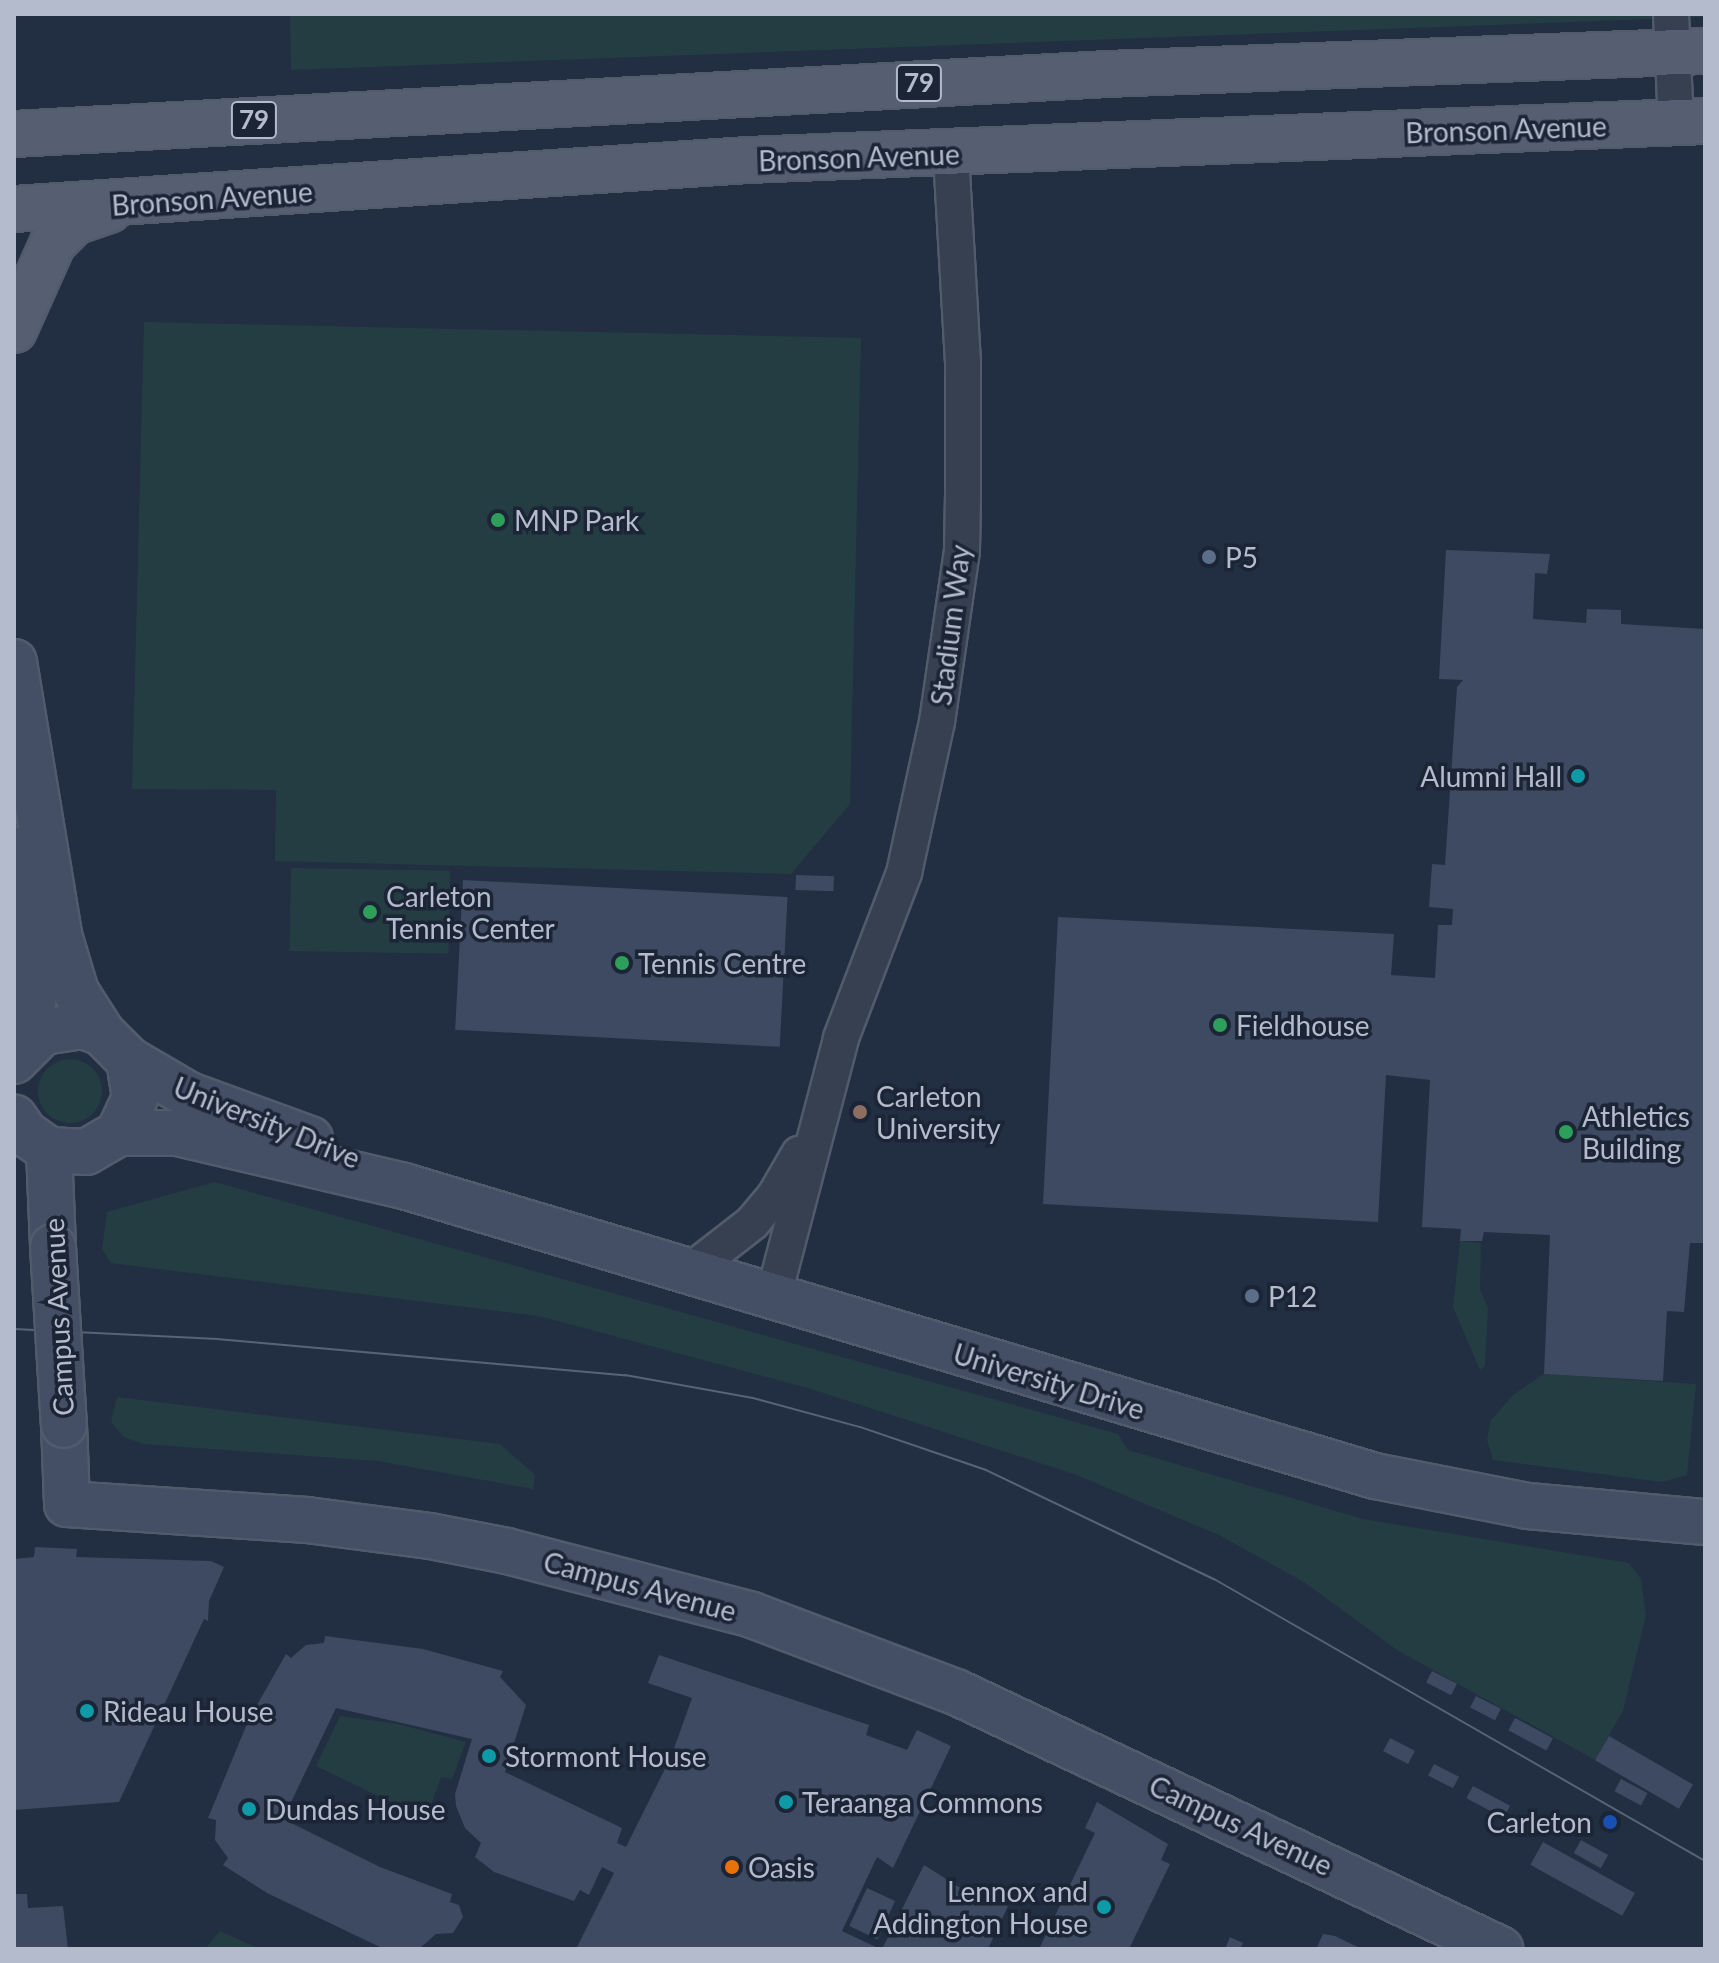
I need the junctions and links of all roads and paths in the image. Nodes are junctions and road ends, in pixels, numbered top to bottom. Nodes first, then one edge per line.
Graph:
1 (1683, 39) edge
2 (1690, 122) edge
3 (14, 134) edge
4 (951, 154) junction
5 (125, 205) junction
6 (14, 209) edge
7 (14, 330) edge
8 (14, 662) edge
9 (14, 850) edge
10 (116, 1046) junction
11 (20, 1052) edge
12 (829, 1079) junction
13 (14, 1117) edge
14 (119, 1133) junction
15 (49, 1150) junction
16 (404, 1186) junction
17 (689, 1272) junction
18 (773, 1298) junction
19 (1705, 1522) edge
20 (1500, 1949) edge

1 - 2 street
1 - 3 main road, 79
2 - 4 main road, Bronson Avenue
4 - 5 main road, Bronson Avenue
4 - 12 street, Stadium Way
5 - 6 main road, Bronson Avenue
5 - 7 main road
8 - 10 street, University Drive
9 - 11 street
10 - 11 street
10 - 14 street
10 - 16 street, University Drive
12 - 17 street, Stadium Way
12 - 18 street, Stadium Way
13 - 15 street
14 - 15 street
14 - 16 street, University Drive
15 - 20 street, Campus Avenue, bridge
16 - 17 street, University Drive
17 - 18 street, University Drive
18 - 19 street, University Drive

